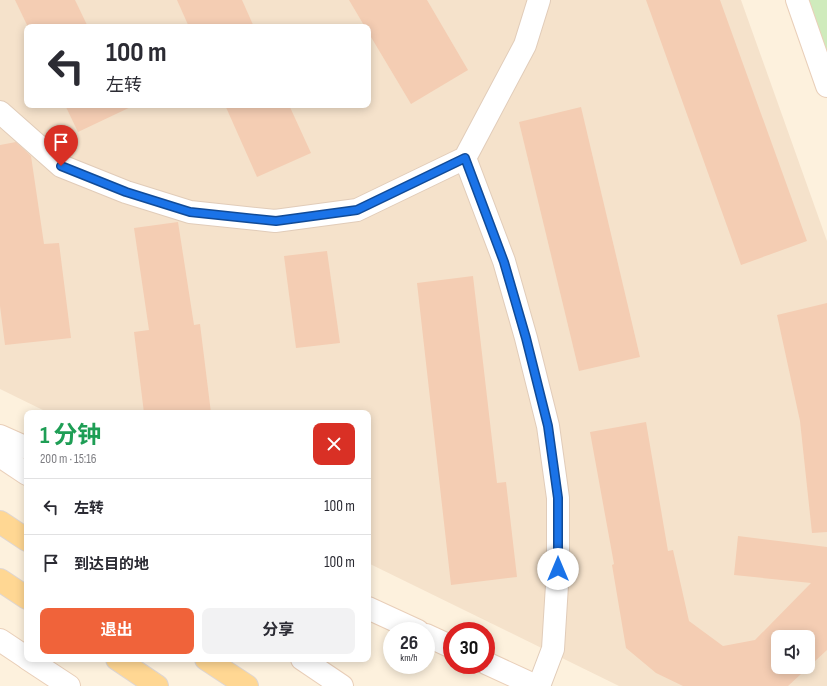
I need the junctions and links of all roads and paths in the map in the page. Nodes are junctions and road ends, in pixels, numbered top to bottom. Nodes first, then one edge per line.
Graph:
1 (539, 0) edge
2 (797, 0) edge
3 (827, 86) edge
4 (0, 112) edge
5 (465, 158) junction
6 (0, 436) edge
7 (24, 447) edge
8 (0, 456) edge
9 (24, 472) edge
10 (0, 522) edge
11 (24, 538) edge
12 (0, 580) edge
13 (24, 596) edge
14 (371, 609) edge
15 (398, 622) edge
16 (0, 640) edge
17 (24, 655) edge
18 (34, 662) edge
19 (121, 662) edge
20 (211, 662) edge
21 (306, 662) edge
22 (495, 667) edge
23 (69, 686) edge
24 (157, 686) edge
25 (247, 686) edge
26 (342, 686) edge
27 (536, 686) edge
28 (539, 686) edge

1 - 5 street
2 - 3 street
4 - 5 street
5 - 28 street
6 - 7 street
8 - 9 street
10 - 11 main road
12 - 13 main road
14 - 15 street
16 - 17 street
18 - 23 street
19 - 24 main road
20 - 25 main road
21 - 26 street
22 - 27 street

